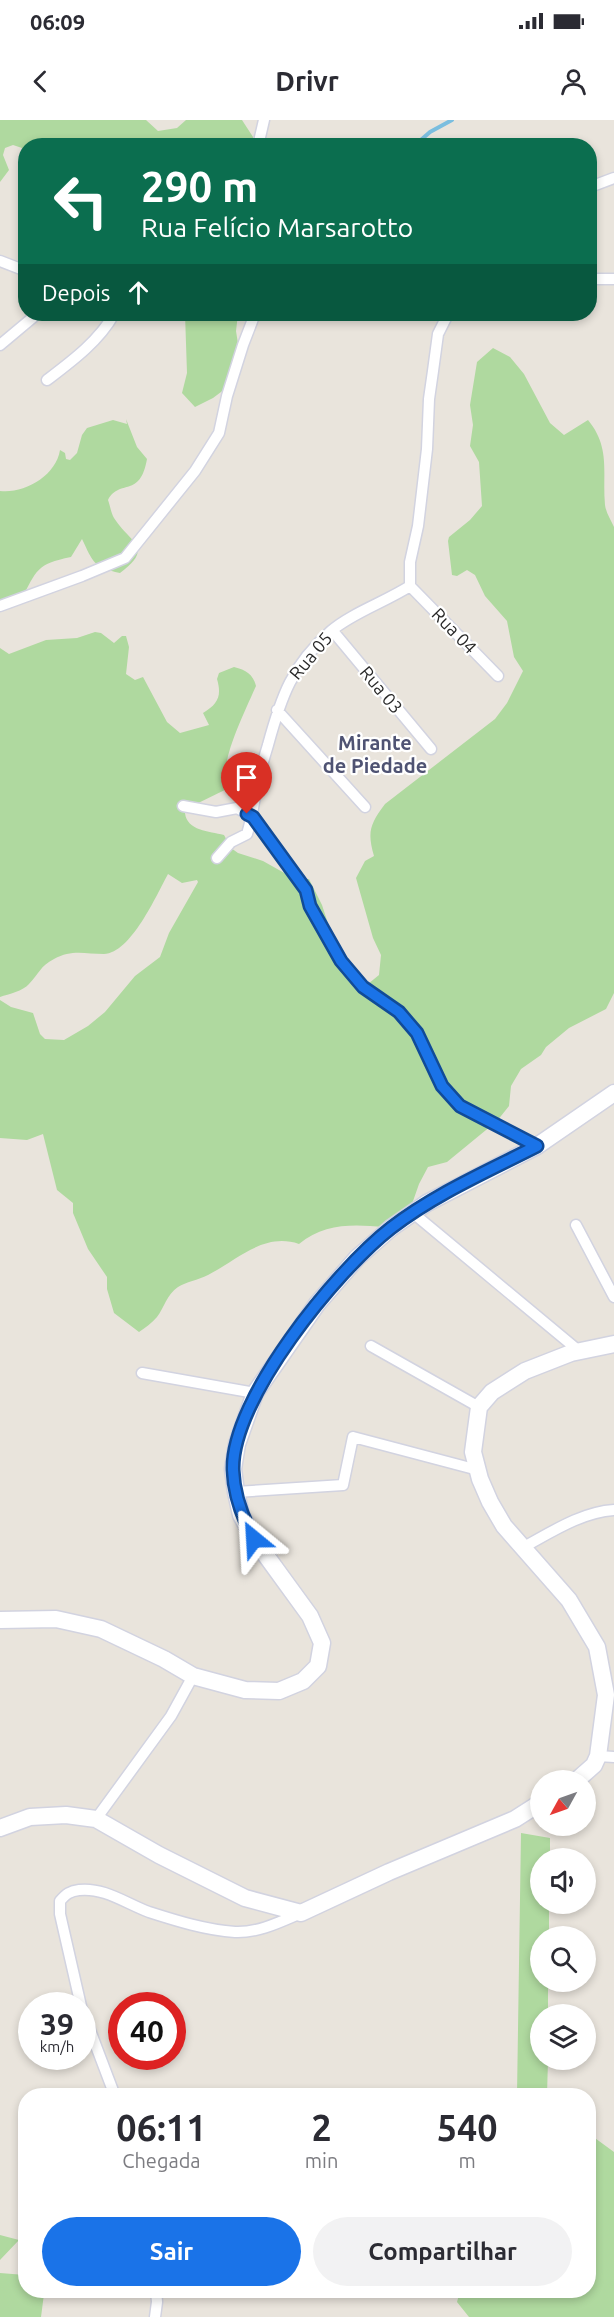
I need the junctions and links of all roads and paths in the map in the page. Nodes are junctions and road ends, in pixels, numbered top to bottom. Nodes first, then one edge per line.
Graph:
1 (264, 120) edge
2 (260, 138) edge
3 (614, 178) edge
4 (597, 184) edge
5 (0, 261) edge
6 (18, 268) edge
7 (597, 279) edge
8 (614, 279) edge
9 (29, 321) edge
10 (109, 321) edge
11 (252, 321) edge
12 (444, 321) edge
13 (0, 345) edge
14 (47, 380) dead end
15 (410, 586) junction
16 (0, 606) edge
17 (332, 630) junction
18 (498, 676) dead end
19 (277, 710) junction
20 (431, 749) dead end
21 (183, 806) dead end
22 (365, 807) dead end
23 (253, 817) junction
24 (218, 858) dead end
25 (614, 1093) edge
26 (537, 1146) junction
27 (413, 1213) junction
28 (576, 1225) dead end
29 (614, 1297) edge
30 (614, 1344) edge
31 (371, 1346) dead end
32 (579, 1352) junction
33 (142, 1373) dead end
34 (255, 1393) junction
35 (479, 1407) junction
36 (478, 1470) junction
37 (236, 1492) junction
38 (614, 1510) edge
39 (522, 1548) junction
40 (0, 1620) edge
41 (193, 1676) junction
42 (606, 1757) edge
43 (588, 1770) edge
44 (530, 1809) edge
45 (96, 1819) junction
46 (0, 1828) edge
47 (301, 1913) junction
48 (78, 1992) edge
49 (96, 2045) edge
50 (112, 2088) edge
51 (157, 2298) edge
52 (155, 2317) edge

1 - 2 street
3 - 4 street
5 - 6 street
7 - 8 street
9 - 13 street
10 - 14 street
11 - 16 street
12 - 15 street
15 - 17 street, Rua 05
15 - 18 street, Rua 04
17 - 19 street, Rua 05
17 - 20 street, Rua 03
19 - 22 street
19 - 23 street, Rua 05
21 - 23 street
23 - 24 street, Rua 05
23 - 26 street
25 - 26 street
26 - 27 street
27 - 32 street
27 - 34 street
28 - 29 street
30 - 32 street
31 - 35 street
32 - 35 street
33 - 34 street
34 - 37 street
35 - 36 street
36 - 37 street
36 - 39 street
37 - 41 street
38 - 39 street
39 - 42 street
40 - 41 street
41 - 45 street
42 - 43 street
44 - 47 street
45 - 46 street
45 - 47 street
47 - 48 street
49 - 50 street
51 - 52 street

